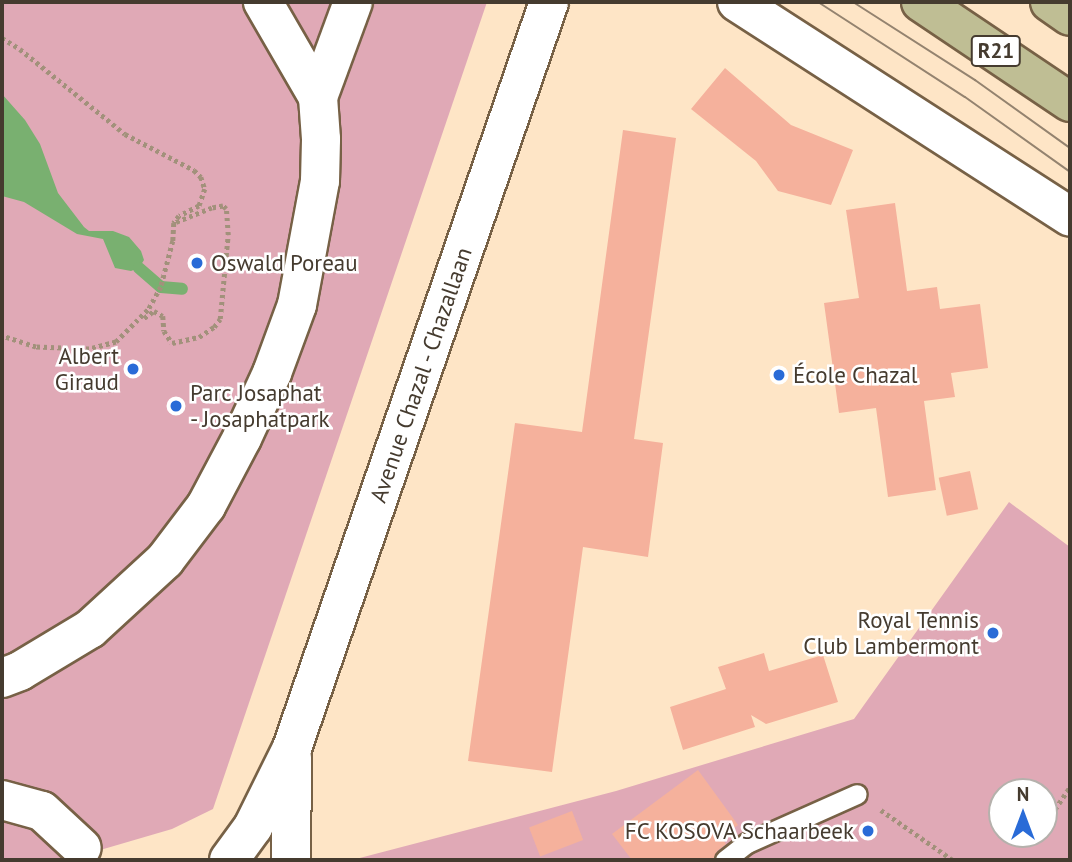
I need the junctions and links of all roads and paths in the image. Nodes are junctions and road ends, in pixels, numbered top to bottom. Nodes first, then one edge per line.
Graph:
1 (262, 2) edge
2 (354, 2) edge
3 (549, 2) edge
4 (737, 2) edge
5 (921, 2) edge
6 (1050, 2) edge
7 (1070, 16) edge
8 (2, 38) edge
9 (318, 97) junction
10 (1070, 102) edge
11 (1070, 217) edge
12 (174, 223) junction
13 (143, 318) junction
14 (2, 337) edge
15 (2, 677) edge
16 (292, 748) junction
17 (1070, 787) edge
18 (857, 794) joint
19 (2, 800) edge
20 (1058, 805) edge
21 (82, 848) dead end
22 (229, 860) edge
23 (291, 860) edge
24 (725, 860) edge
25 (953, 860) edge

1 - 9 street
2 - 9 street
3 - 16 street, Avenue Chazal - Chazallaan
4 - 11 street
5 - 10 main road, R21
6 - 7 main road
8 - 12 path
9 - 15 street
12 - 13 path
12 - 13 path
13 - 14 path
16 - 22 street, Avenue Chazal - Chazallaan
16 - 23 street, Avenue Chazal - Chazallaan
17 - 20 path
18 - 24 lane
18 - 25 path
19 - 21 street

